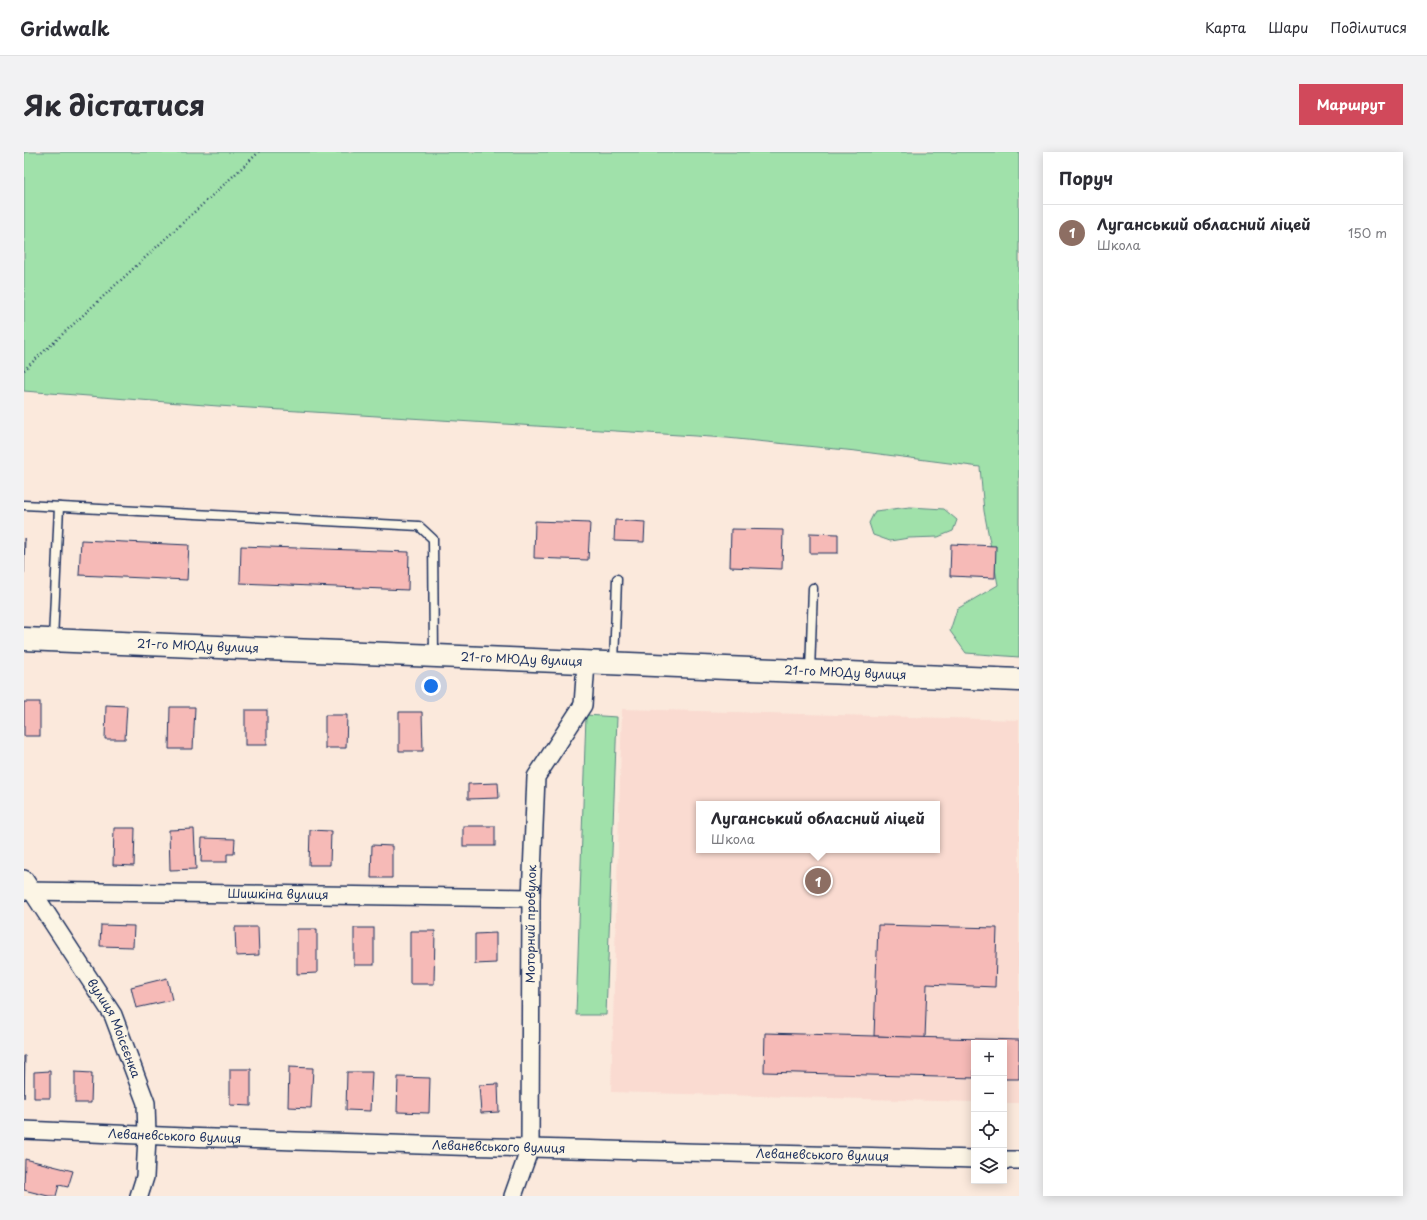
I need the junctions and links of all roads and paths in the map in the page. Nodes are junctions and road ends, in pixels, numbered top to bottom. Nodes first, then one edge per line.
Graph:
1 (259, 152) edge
2 (24, 370) edge
3 (24, 505) edge
4 (59, 507) junction
5 (617, 579) dead end
6 (812, 588) dead end
7 (24, 639) edge
8 (53, 641) junction
9 (434, 656) junction
10 (586, 663) junction
11 (614, 664) junction
12 (810, 672) junction
13 (1019, 680) edge
14 (27, 887) edge
15 (531, 898) junction
16 (24, 1130) edge
17 (147, 1136) junction
18 (530, 1148) junction
19 (971, 1159) edge
20 (1007, 1160) edge
21 (1019, 1160) edge
22 (139, 1196) edge
23 (513, 1196) edge

1 - 2 path
3 - 4 lane
4 - 8 lane
4 - 9 lane
5 - 11 lane
6 - 12 lane
7 - 8 street, 21-го МЮДу вулиця
8 - 9 street, 21-го МЮДу вулиця
9 - 10 street, 21-го МЮДу вулиця
10 - 11 street, 21-го МЮДу вулиця
10 - 15 street, Моторний провулок
11 - 12 street, 21-го МЮДу вулиця
12 - 13 street, 21-го МЮДу вулиця
14 - 15 street, Шишкіна вулиця
14 - 17 street, вулиця Моісєєнка
15 - 18 street, Моторний провулок
16 - 17 street, Леваневського вулиця
17 - 18 street, Леваневського вулиця
17 - 22 street, вулиця Моісєєнка
18 - 19 street, Леваневського вулиця
18 - 23 street, Моторний провулок
20 - 21 street

